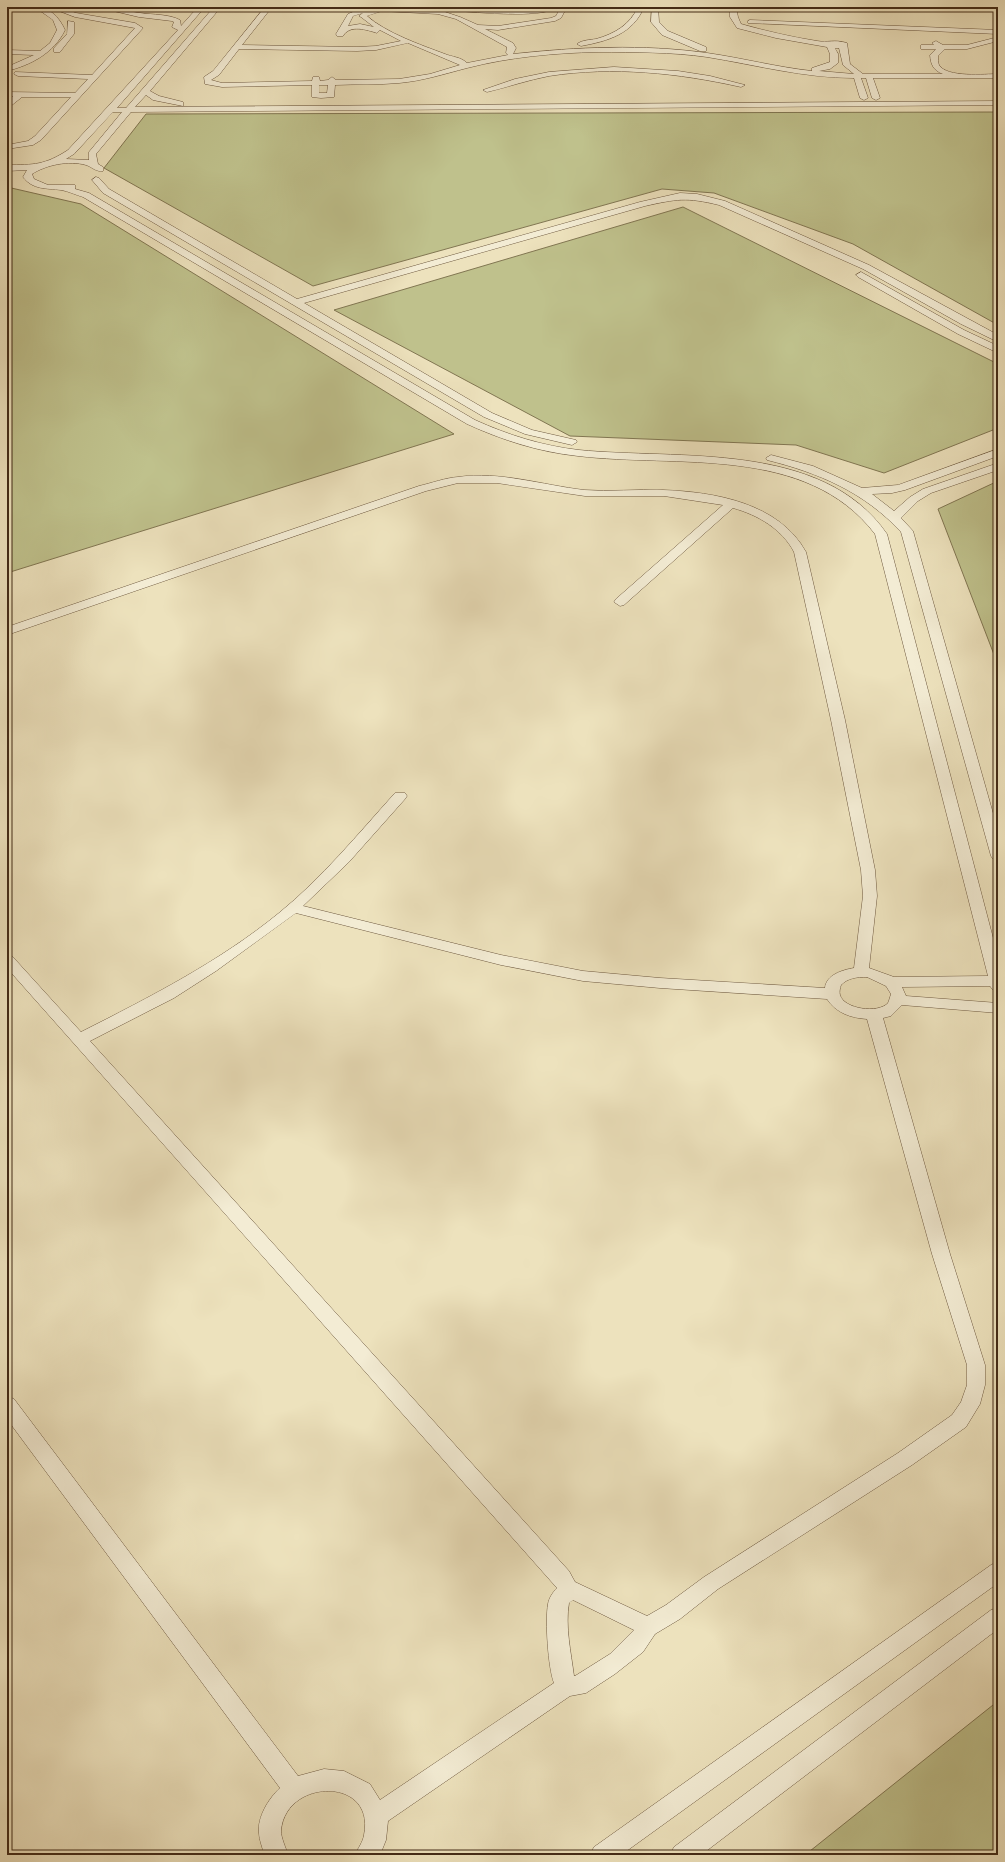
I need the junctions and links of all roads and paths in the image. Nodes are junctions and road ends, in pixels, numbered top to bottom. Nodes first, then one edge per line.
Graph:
1 (38, 7) edge
2 (52, 7) edge
3 (100, 7) edge
4 (196, 7) edge
5 (202, 7) edge
6 (218, 7) edge
7 (269, 7) edge
8 (375, 7) edge
9 (415, 7) edge
10 (554, 7) edge
11 (564, 7) edge
12 (641, 7) edge
13 (656, 7) edge
14 (733, 7) edge
15 (960, 7) edge
16 (431, 9) edge
17 (998, 9) edge
18 (482, 10) junction
19 (531, 12) junction
20 (540, 12) junction
21 (741, 13) dead end
22 (134, 14) junction
23 (560, 15) junction
24 (92, 18) junction
25 (458, 18) junction
26 (70, 22) junction
27 (537, 22) junction
28 (752, 23) junction
29 (60, 24) junction
30 (739, 25) junction
31 (474, 26) junction
32 (832, 26) junction
33 (381, 27) junction
34 (506, 27) junction
35 (252, 28) junction
36 (372, 28) junction
37 (183, 29) junction
38 (922, 30) junction
39 (342, 31) junction
40 (934, 31) junction
41 (846, 35) junction
42 (996, 36) edge
43 (405, 44) junction
44 (829, 45) junction
45 (237, 47) junction
46 (246, 47) junction
47 (566, 47) junction
48 (941, 47) junction
49 (332, 49) junction
50 (544, 49) junction
51 (7, 52) edge
52 (694, 52) junction
53 (41, 53) junction
54 (510, 53) junction
55 (724, 54) junction
56 (440, 64) junction
57 (462, 65) junction
58 (924, 67) dead end
59 (7, 69) edge
60 (815, 70) junction
61 (671, 72) junction
62 (998, 72) edge
63 (18, 74) junction
64 (216, 74) junction
65 (911, 74) junction
66 (951, 74) junction
67 (7, 75) edge
68 (858, 75) junction
69 (242, 76) dead end
70 (888, 76) junction
71 (998, 76) edge
72 (93, 77) junction
73 (869, 77) junction
74 (332, 80) junction
75 (316, 81) junction
76 (741, 85) dead end
77 (488, 90) dead end
78 (145, 91) junction
79 (21, 93) junction
80 (7, 94) edge
81 (77, 95) junction
82 (998, 97) edge
83 (864, 98) junction
84 (876, 98) junction
85 (998, 103) edge
86 (187, 105) junction
87 (7, 107) edge
88 (114, 107) junction
89 (131, 108) junction
90 (7, 147) edge
91 (54, 163) junction
92 (94, 165) junction
93 (39, 166) junction
94 (7, 168) edge
95 (13, 177) edge
96 (29, 181) junction
97 (88, 183) junction
98 (63, 188) junction
99 (296, 302) junction
100 (309, 310) junction
101 (998, 338) edge
102 (998, 350) edge
103 (998, 452) edge
104 (998, 466) edge
105 (861, 491) junction
106 (732, 503) junction
107 (895, 517) junction
108 (620, 602) dead end
109 (7, 631) edge
110 (400, 796) dead end
111 (996, 838) edge
112 (998, 856) edge
113 (293, 908) junction
114 (7, 959) edge
115 (861, 972) junction
116 (891, 982) junction
117 (998, 983) edge
118 (832, 994) junction
119 (898, 1000) junction
120 (998, 1008) edge
121 (874, 1015) junction
122 (80, 1039) junction
123 (7, 1404) edge
124 (998, 1571) edge
125 (569, 1590) junction
126 (998, 1617) edge
127 (648, 1627) junction
128 (567, 1686) junction
129 (294, 1789) junction
130 (376, 1816) junction
131 (369, 1854) edge
132 (276, 1855) edge
133 (602, 1855) edge
134 (682, 1855) edge

1 - 29 street
2 - 24 street
3 - 22 street
4 - 22 street
5 - 37 street
6 - 78 street
7 - 35 street
8 - 39 street
9 - 16 street
10 - 20 street
11 - 23 street
12 - 47 street
13 - 55 street
14 - 30 street
15 - 17 street
16 - 18 street
16 - 25 street
16 - 33 street
18 - 19 street
18 - 25 street
19 - 20 street
19 - 27 street
20 - 23 street
21 - 28 street
22 - 37 street
23 - 27 street
24 - 26 street
24 - 72 street
25 - 31 street
26 - 29 street
26 - 63 street
27 - 34 street
28 - 30 street
28 - 32 street
29 - 53 street
30 - 44 street
31 - 34 street
31 - 54 street
32 - 41 street
32 - 44 street
33 - 36 street
33 - 43 street
34 - 50 street
35 - 45 street
35 - 46 street
36 - 39 street
36 - 43 street
37 - 88 street
38 - 40 street
38 - 41 street
38 - 48 street
39 - 49 street
40 - 42 street
40 - 48 street
41 - 44 street
41 - 68 street
42 - 48 street
43 - 46 street
43 - 49 street
43 - 56 street
43 - 57 street
44 - 60 street
45 - 46 street
45 - 64 street
46 - 49 street
46 - 64 street
47 - 50 street
47 - 52 street
48 - 66 street
50 - 54 street
51 - 53 street
52 - 55 street
52 - 57 street
52 - 61 street
52 - 68 street
53 - 59 street
54 - 57 street
55 - 60 street
56 - 57 street
56 - 74 street
57 - 74 street
58 - 65 street
60 - 68 street
61 - 76 street
61 - 77 street
62 - 66 street
63 - 67 street
63 - 72 street
64 - 75 street
65 - 66 street
65 - 70 street
68 - 70 street
68 - 73 street
68 - 83 street
69 - 75 street
70 - 71 street
70 - 73 street
72 - 81 street
73 - 84 street
74 - 75 street
74 - 75 street
78 - 86 street
78 - 89 street
79 - 80 street
79 - 81 street
79 - 87 street
81 - 90 street
82 - 84 street
83 - 84 street
83 - 86 street
85 - 89 street
86 - 89 street
88 - 89 street
88 - 91 street
89 - 92 street
91 - 92 street
91 - 93 street
92 - 97 street
93 - 94 street
93 - 96 street
95 - 96 street
96 - 98 street
97 - 98 street
97 - 99 street
98 - 117 street
99 - 100 street
99 - 101 street
100 - 102 street
100 - 105 street
103 - 105 street
104 - 107 street
105 - 107 street
106 - 108 street
106 - 109 street
106 - 115 street
107 - 111 street
110 - 113 street
111 - 112 street
113 - 118 street
113 - 122 street
114 - 122 street
115 - 116 street
115 - 118 street
116 - 117 street
116 - 119 street
118 - 121 street
119 - 120 street
119 - 121 street
121 - 127 street
122 - 125 street
123 - 129 street
124 - 133 street
125 - 127 street
125 - 128 street
126 - 134 street
127 - 128 street
128 - 130 street
129 - 130 street
129 - 132 street
130 - 131 street

